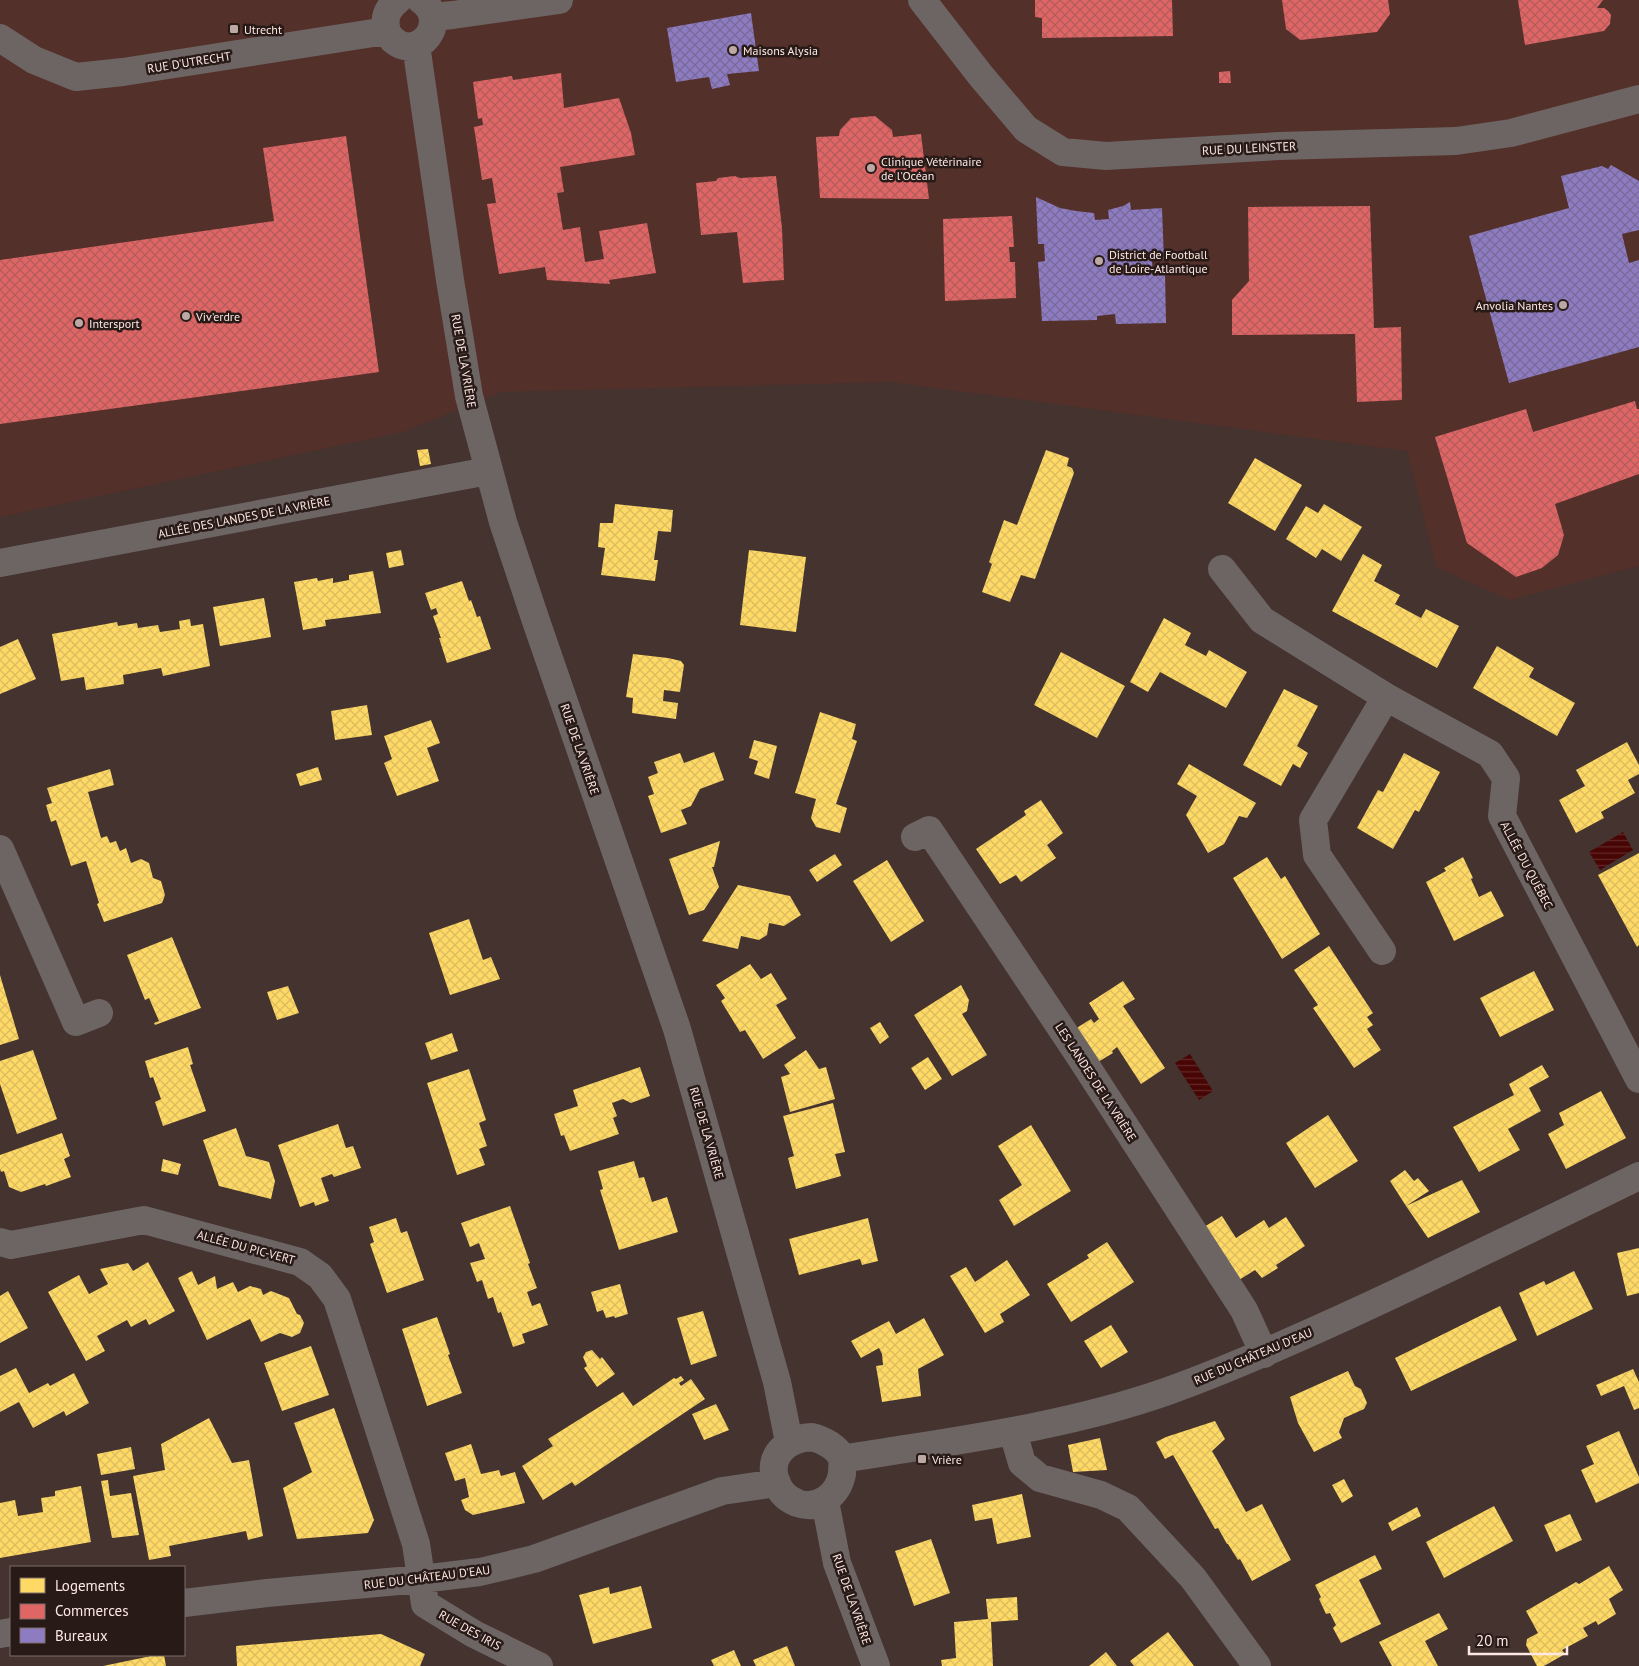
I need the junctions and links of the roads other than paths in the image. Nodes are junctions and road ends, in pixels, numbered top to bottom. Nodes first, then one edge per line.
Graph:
1 (398, 0) edge
2 (559, 0) edge
3 (922, 0) edge
4 (427, 8) edge
5 (386, 31) junction
6 (0, 38) edge
7 (416, 45) junction
8 (1639, 99) edge
9 (488, 470) junction
10 (0, 563) edge
11 (1222, 569) dead end
12 (1386, 697) junction
13 (915, 837) dead end
14 (2, 859) edge
15 (1382, 951) dead end
16 (99, 1013) dead end
17 (1639, 1079) edge
18 (1639, 1176) edge
19 (0, 1242) edge
20 (1264, 1354) junction
21 (1013, 1432) junction
22 (789, 1442) junction
23 (842, 1458) junction
24 (777, 1483) junction
25 (825, 1501) junction
26 (421, 1579) junction
27 (185, 1603) edge
28 (539, 1666) edge
29 (876, 1666) edge
30 (1257, 1666) edge

1 - 5 street
2 - 4 street
3 - 8 street, RUE DU LEINSTER
4 - 7 street
5 - 6 street, RUE D'UTRECHT
5 - 7 street
7 - 9 street, RUE DE LA VRIÈRE
9 - 10 street, ALLÉE DES LANDES DE LA VRIÈRE
9 - 22 street, RUE DE LA VRIÈRE
11 - 12 street, ALLÉE DU QUÉBEC
12 - 15 street
12 - 17 street, ALLÉE DU QUÉBEC
13 - 20 street, LES LANDES DE LA VRIÈRE
14 - 16 street
18 - 20 street, RUE DU CHÂTEAU D'EAU
19 - 26 street, ALLÉE DU PIC-VERT
20 - 21 street, RUE DU CHÂTEAU D'EAU
21 - 23 street, RUE DU CHÂTEAU D'EAU
21 - 30 street
22 - 23 street
22 - 24 street
23 - 25 street
24 - 25 street
24 - 26 street, RUE DU CHÂTEAU D'EAU
25 - 29 street, RUE DE LA VRIÈRE
26 - 27 street, RUE DU CHÂTEAU D'EAU
26 - 28 street, RUE DES IRIS

